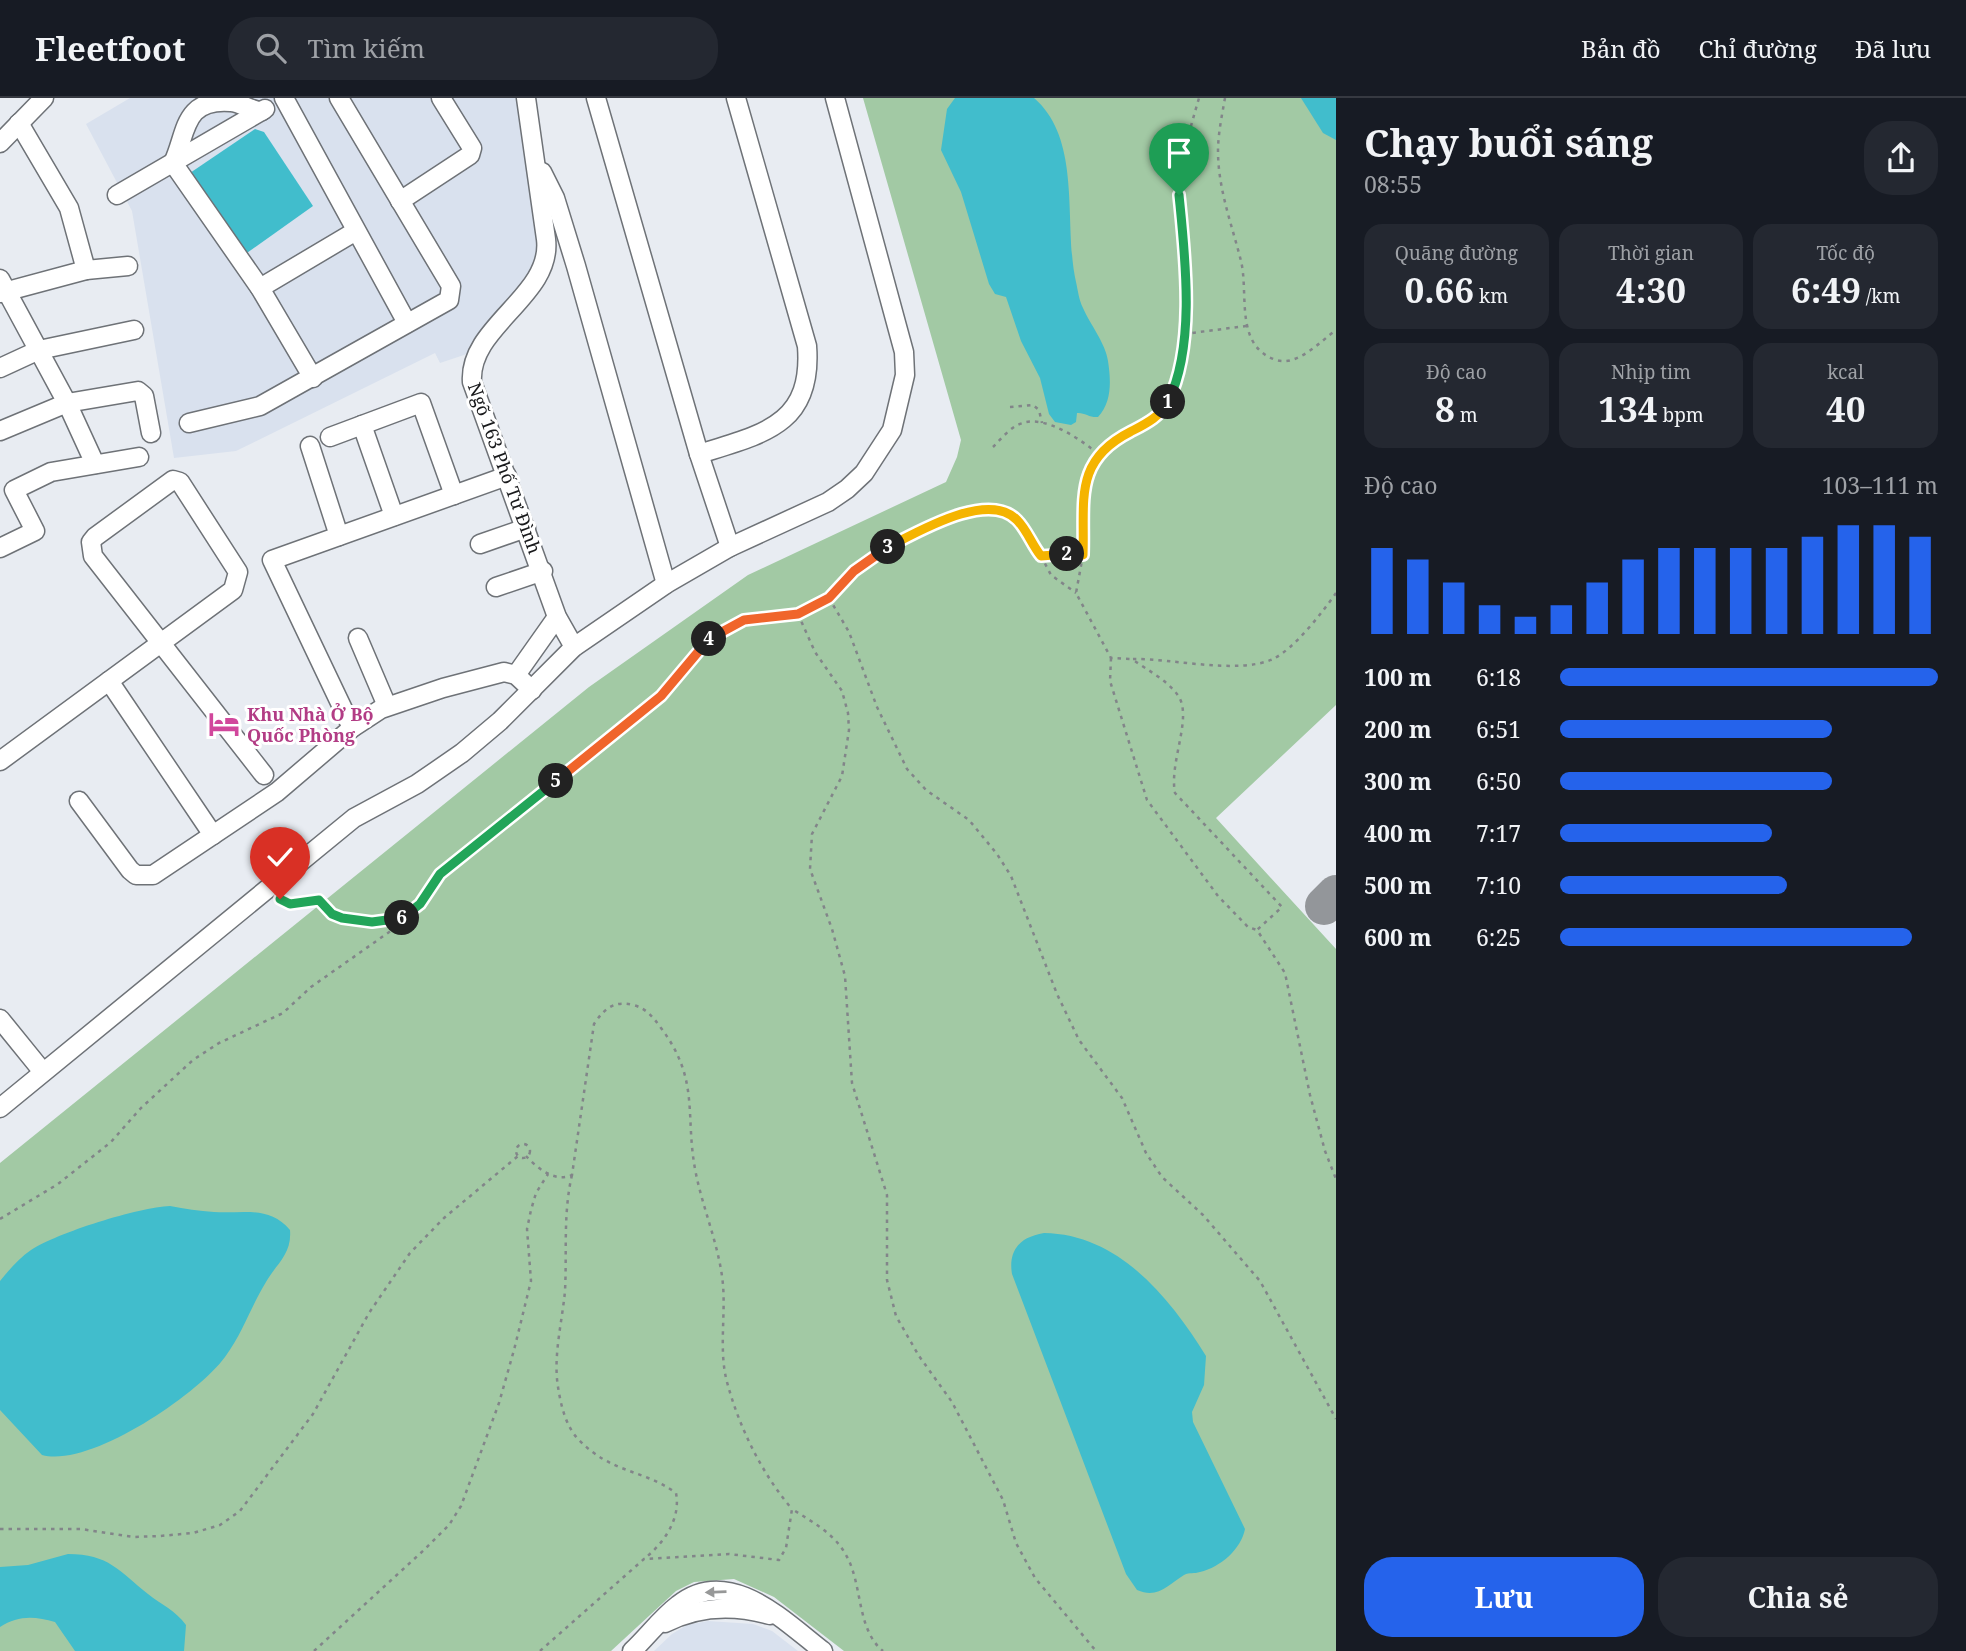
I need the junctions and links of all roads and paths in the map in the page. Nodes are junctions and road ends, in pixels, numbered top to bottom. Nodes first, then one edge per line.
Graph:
1 (44, 98) edge
2 (284, 98) edge
3 (339, 98) edge
4 (441, 98) edge
5 (526, 98) edge
6 (596, 98) edge
7 (736, 98) edge
8 (835, 98) edge
9 (1199, 98) edge
10 (1225, 98) edge
11 (262, 111) junction
12 (19, 123) junction
13 (0, 143) edge
14 (534, 154) junction
15 (173, 163) junction
16 (117, 195) dead end
17 (400, 201) junction
18 (356, 231) junction
19 (576, 265) junction
20 (128, 266) dead end
21 (86, 270) junction
22 (540, 276) junction
23 (2, 288) edge
24 (260, 288) junction
25 (407, 323) junction
26 (1246, 326) junction
27 (134, 330) dead end
28 (1336, 330) edge
29 (1183, 334) junction
30 (39, 350) junction
31 (0, 368) edge
32 (313, 378) junction
33 (66, 402) junction
34 (1010, 407) dead end
35 (189, 423) dead end
36 (1042, 423) junction
37 (362, 425) junction
38 (0, 431) edge
39 (151, 433) dead end
40 (330, 437) dead end
41 (310, 446) dead end
42 (993, 447) dead end
43 (699, 454) junction
44 (1098, 454) junction
45 (139, 457) dead end
46 (95, 464) junction
47 (507, 476) junction
48 (454, 495) junction
49 (394, 516) junction
50 (526, 528) junction
51 (339, 536) junction
52 (480, 544) dead end
53 (730, 547) junction
54 (0, 548) edge
55 (1083, 555) junction
56 (1041, 556) junction
57 (543, 572) junction
58 (666, 584) junction
59 (496, 587) dead end
60 (1076, 593) junction
61 (1336, 593) edge
62 (829, 598) junction
63 (798, 614) junction
64 (557, 617) junction
65 (358, 638) dead end
66 (159, 643) junction
67 (573, 647) junction
68 (1111, 658) junction
69 (1132, 659) junction
70 (516, 675) junction
71 (110, 681) junction
72 (532, 690) junction
73 (387, 706) junction
74 (352, 728) junction
75 (0, 761) edge
76 (264, 775) dead end
77 (79, 801) dead end
78 (212, 835) junction
79 (280, 899) dead end
80 (406, 918) junction
81 (1257, 930) junction
82 (0, 1019) edge
83 (43, 1072) junction
84 (0, 1108) edge
85 (518, 1156) junction
86 (526, 1156) junction
87 (548, 1174) junction
88 (572, 1175) junction
89 (1336, 1179) edge
90 (0, 1219) edge
91 (1336, 1419) edge
92 (792, 1509) junction
93 (0, 1529) edge
94 (644, 1559) junction
95 (314, 1651) edge
96 (540, 1651) edge
97 (632, 1651) edge
98 (823, 1651) edge
99 (883, 1651) edge
100 (1097, 1651) edge

1 - 12 street
2 - 11 street
2 - 18 street
3 - 17 street
4 - 17 street
5 - 14 street, Ngõ 163 Phố Tư Đình
6 - 43 street
7 - 43 street
8 - 53 street
9 - 29 path
10 - 26 path
11 - 15 street
11 - 15 street
12 - 13 street
12 - 21 street
14 - 19 street
14 - 22 street, Ngõ 163 Phố Tư Đình
15 - 16 street
15 - 24 street
17 - 25 street
18 - 24 street
18 - 25 street
19 - 22 street
19 - 58 street
20 - 21 street
21 - 23 street
22 - 47 street, Ngõ 163 Phố Tư Đình
23 - 30 street
24 - 32 street
25 - 32 street
26 - 28 path
26 - 29 path
27 - 30 street
29 - 44 path
30 - 31 street
30 - 33 street
32 - 35 street
33 - 38 street
33 - 39 street
33 - 46 street
34 - 36 path
36 - 42 path
36 - 44 path
37 - 40 street
37 - 48 street
37 - 49 street
41 - 51 street
43 - 53 street
44 - 55 path
45 - 46 street
46 - 54 street
47 - 48 street
47 - 50 street, Ngõ 163 Phố Tư Đình
48 - 49 street
49 - 51 street
50 - 52 street
50 - 57 street, Ngõ 163 Phố Tư Đình
51 - 74 street
53 - 58 street
55 - 56 path
55 - 60 path
56 - 60 path
56 - 62 path
57 - 59 street
57 - 64 street, Ngõ 163 Phố Tư Đình
58 - 67 street
60 - 68 path
61 - 69 path
62 - 63 path
62 - 91 path
63 - 80 path
63 - 100 path
64 - 67 street, Ngõ 163 Phố Tư Đình
64 - 70 street
65 - 73 street
66 - 66 street
66 - 71 street
66 - 76 street
67 - 72 street
68 - 69 path
68 - 81 path
69 - 81 path
70 - 72 street
70 - 73 street
71 - 75 street
71 - 78 street
72 - 83 street
73 - 74 street
74 - 78 street
77 - 78 street
79 - 80 path
80 - 90 path
81 - 89 path
82 - 83 street
83 - 84 street
85 - 86 path
85 - 86 path
85 - 93 path
86 - 87 path
87 - 88 path
87 - 95 path
88 - 92 path
88 - 94 path
92 - 94 path
92 - 99 path
94 - 96 path
97 - 98 street

